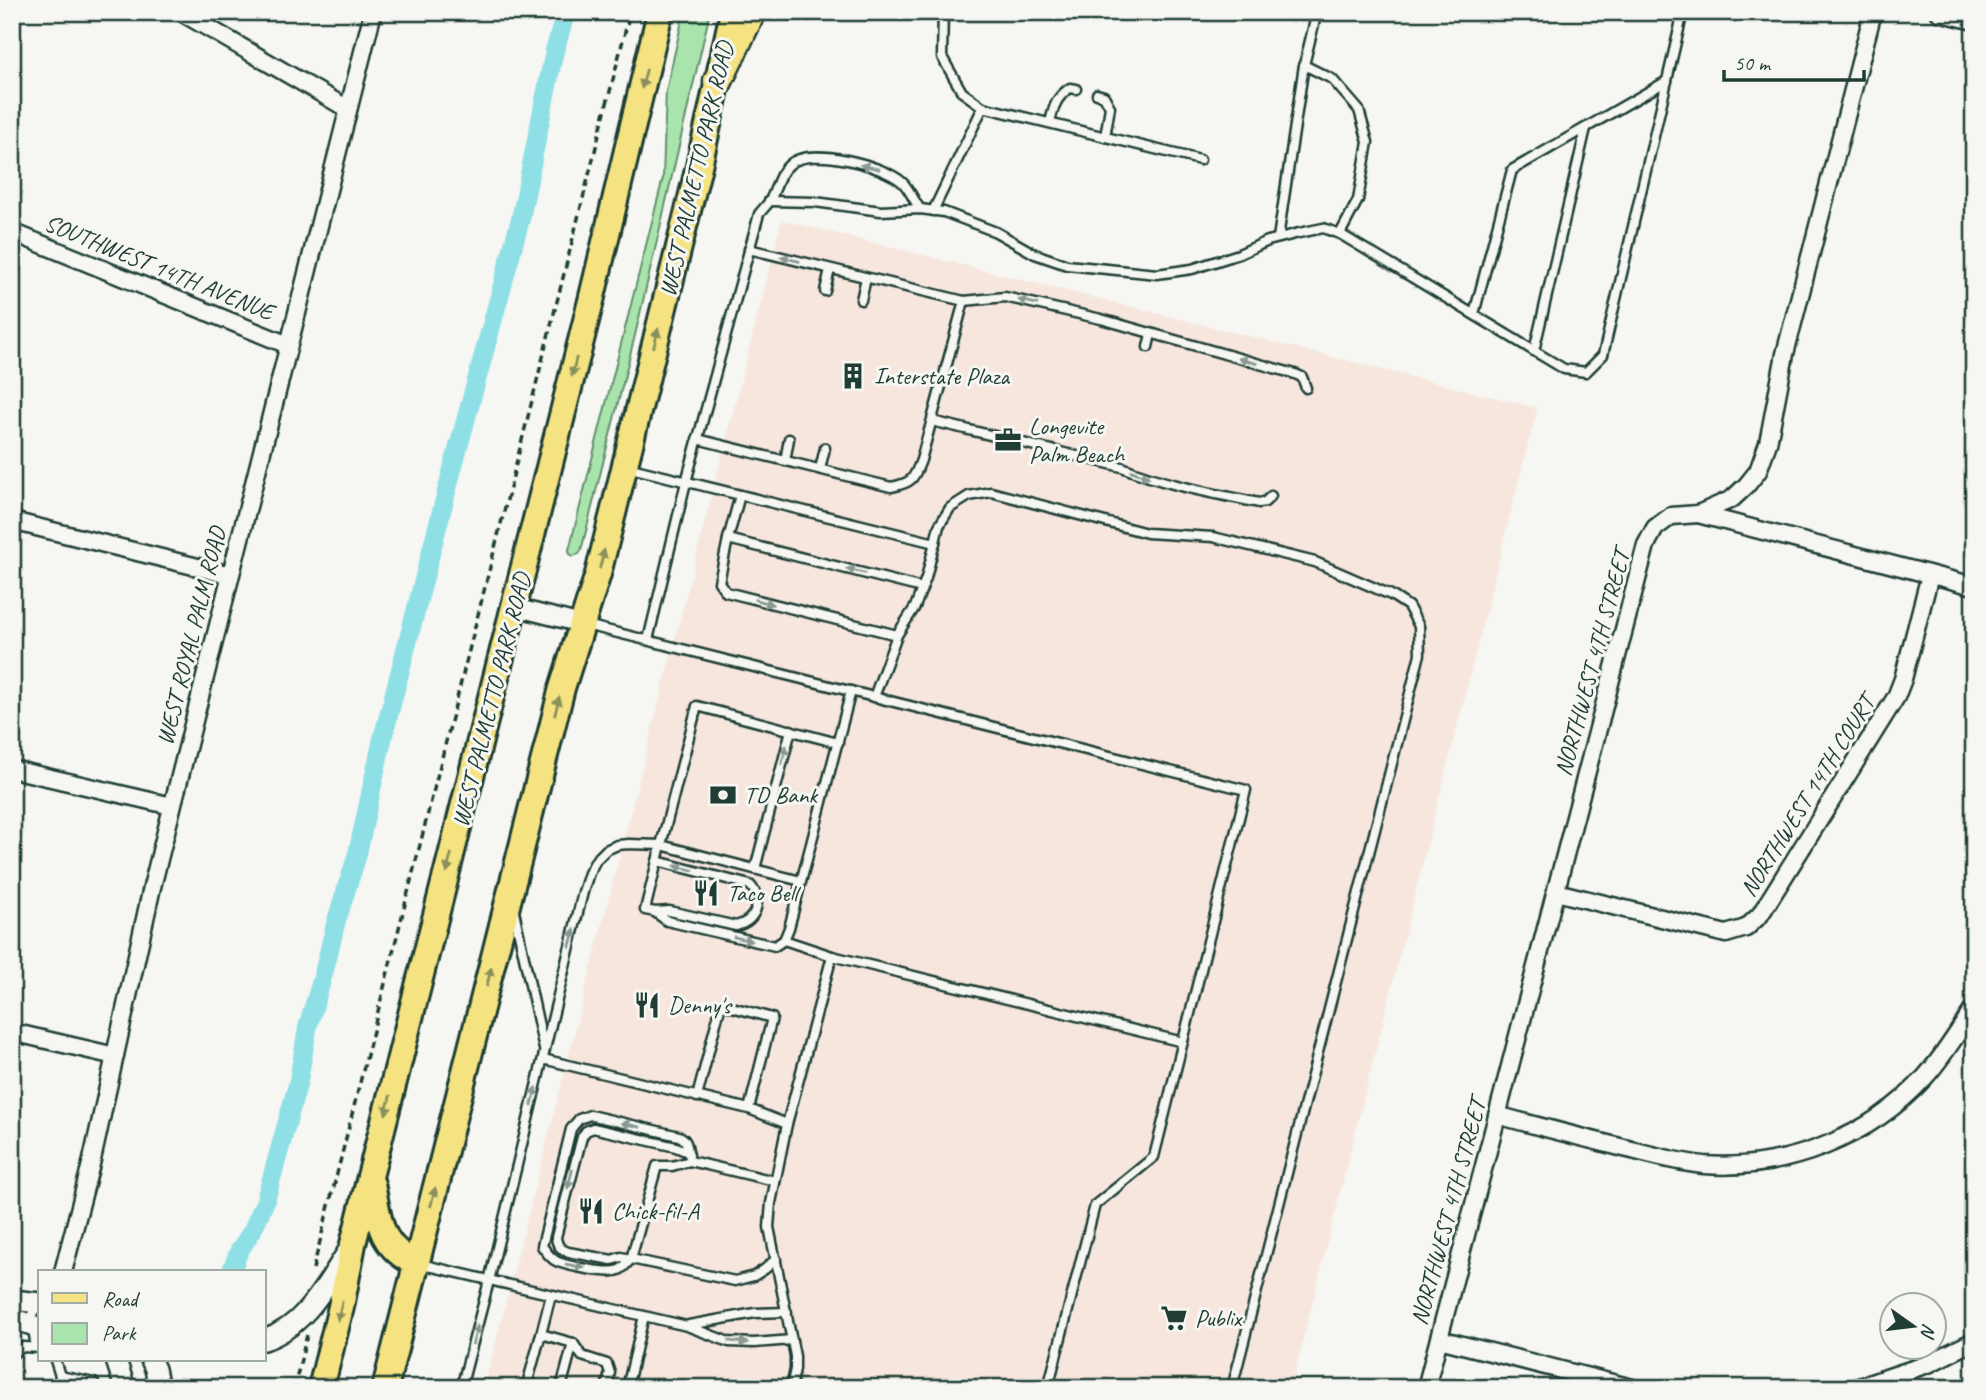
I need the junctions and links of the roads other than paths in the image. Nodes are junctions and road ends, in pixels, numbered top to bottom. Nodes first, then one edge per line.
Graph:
1 (181, 12) edge
2 (373, 12) edge
3 (660, 12) edge
4 (733, 12) edge
5 (751, 12) edge
6 (943, 12) edge
7 (1317, 12) edge
8 (1683, 12) edge
9 (1873, 12) edge
10 (1939, 12) edge
11 (1974, 21) edge
12 (1304, 65) junction
13 (718, 81) junction
14 (1667, 81) junction
15 (1076, 89) dead end
16 (1097, 94) dead end
17 (983, 107) junction
18 (348, 109) junction
19 (1050, 123) junction
20 (1586, 128) junction
21 (1105, 136) junction
22 (1200, 160) dead end
23 (769, 201) junction
24 (920, 209) junction
25 (933, 211) junction
26 (12, 232) edge
27 (1340, 234) junction
28 (1278, 238) junction
29 (749, 249) junction
30 (830, 269) junction
31 (866, 278) junction
32 (825, 291) dead end
33 (862, 300) dead end
34 (964, 301) junction
35 (1474, 314) junction
36 (1151, 334) junction
37 (288, 345) junction
38 (1148, 347) dead end
39 (1534, 351) junction
40 (1306, 388) dead end
41 (932, 421) junction
42 (697, 439) junction
43 (789, 439) dead end
44 (825, 448) dead end
45 (785, 461) junction
46 (624, 466) junction
47 (820, 469) junction
48 (686, 482) junction
49 (740, 495) junction
50 (1271, 496) dead end
51 (1698, 514) junction
52 (12, 521) edge
53 (728, 539) junction
54 (935, 543) junction
55 (230, 575) junction
56 (1930, 575) junction
57 (1974, 586) edge
58 (922, 588) junction
59 (514, 607) junction
60 (582, 624) junction
61 (897, 635) junction
62 (648, 640) junction
63 (851, 691) junction
64 (874, 697) junction
65 (791, 730) junction
66 (838, 743) junction
67 (12, 769) edge
68 (172, 806) junction
69 (661, 845) junction
70 (657, 862) junction
71 (755, 869) junction
72 (801, 881) junction
73 (1556, 892) junction
74 (510, 894) junction
75 (655, 912) junction
76 (784, 940) junction
77 (832, 956) junction
78 (1974, 1008) edge
79 (12, 1032) edge
80 (1183, 1042) junction
81 (543, 1055) junction
82 (114, 1056) junction
83 (697, 1097) junction
84 (749, 1109) junction
85 (1497, 1115) junction
86 (786, 1124) junction
87 (689, 1156) junction
88 (370, 1176) junction
89 (775, 1181) junction
90 (353, 1244) junction
91 (631, 1259) junction
92 (776, 1259) junction
93 (416, 1264) junction
94 (64, 1270) edge
95 (489, 1281) junction
96 (551, 1295) junction
97 (12, 1300) edge
98 (38, 1303) edge
99 (38, 1306) edge
100 (786, 1312) junction
101 (644, 1316) junction
102 (12, 1318) edge
103 (687, 1326) junction
104 (541, 1334) junction
105 (37, 1337) edge
106 (266, 1339) edge
107 (1439, 1339) junction
108 (792, 1340) junction
109 (1974, 1341) edge
110 (573, 1342) junction
111 (12, 1354) edge
112 (56, 1362) edge
113 (117, 1362) edge
114 (152, 1362) edge
115 (60, 1376) junction
116 (94, 1383) dead end
117 (529, 1386) edge
118 (57, 1388) edge
119 (125, 1388) edge
120 (159, 1388) edge
121 (321, 1388) edge
122 (385, 1388) edge
123 (461, 1388) edge
124 (561, 1388) edge
125 (606, 1388) edge
126 (627, 1388) edge
127 (791, 1388) edge
128 (1048, 1388) edge
129 (1232, 1388) edge
130 (1426, 1388) edge
131 (1632, 1388) edge
132 (1856, 1388) edge

1 - 18 street
2 - 18 street, WEST ROYAL PALM ROAD
3 -> 59 main road, WEST PALMETTO PARK ROAD
4 - 13 main road, WEST PALMETTO PARK ROAD
5 - 13 highway
6 - 17 lane
7 - 12 lane
8 - 14 lane
9 - 51 street, NORTHWEST 4TH STREET
10 - 11 street
12 - 27 lane
12 - 28 lane
46 -> 13 main road, WEST PALMETTO PARK ROAD
14 - 20 lane
14 - 39 lane
15 - 19 lane
16 - 21 lane
17 - 19 lane
17 - 25 lane
18 - 37 street, WEST ROYAL PALM ROAD
19 - 21 lane
20 - 35 lane
20 - 39 lane
21 - 22 lane
23 - 24 lane
24 -> 23 lane
23 - 29 lane
24 - 25 lane
25 - 28 lane
26 - 37 street, SOUTHWEST 14TH AVENUE
27 - 28 lane
27 - 35 lane
30 -> 29 lane
29 - 42 lane
30 - 31 lane
30 - 32 lane
31 - 33 lane
31 - 34 lane
36 -> 34 lane
34 - 41 lane
35 - 39 lane
36 - 38 lane
40 -> 36 lane
37 - 55 street, WEST ROYAL PALM ROAD
41 - 47 lane
41 -> 50 lane
42 - 45 lane
42 - 48 lane
43 - 45 lane
44 - 47 lane
45 - 47 lane
46 - 48 lane
60 -> 46 main road, WEST PALMETTO PARK ROAD
48 - 49 lane
48 - 62 lane
49 - 53 lane
49 - 54 lane
51 - 56 street
51 - 73 street, NORTHWEST 4TH STREET
52 - 55 street
58 -> 53 lane
53 -> 61 lane
54 - 58 lane
54 - 129 lane
55 - 68 street, WEST ROYAL PALM ROAD
56 - 57 street
56 - 73 street, NORTHWEST 14TH COURT
58 - 61 lane
59 - 60 street
59 -> 88 main road, WEST PALMETTO PARK ROAD
60 - 62 lane
74 -> 60 main road, WEST PALMETTO PARK ROAD
61 - 64 lane
62 - 63 lane
63 - 64 lane
63 - 66 lane
64 - 80 lane
65 - 66 lane
65 - 69 lane
71 -> 65 lane
66 - 72 lane
67 - 68 street
68 - 82 street, WEST ROYAL PALM ROAD
69 - 70 lane
69 - 71 lane
81 -> 69 lane
70 - 75 lane
75 -> 70 lane
71 - 72 lane
72 - 76 lane
73 - 85 street, NORTHWEST 4TH STREET
74 - 81 lane, WEST PALMETTO PARK ROAD
93 -> 74 main road, WEST PALMETTO PARK ROAD
75 -> 76 lane
76 - 77 lane
77 - 80 lane
77 - 86 lane
78 - 85 street
79 - 82 street
80 - 128 lane
81 - 83 lane
95 -> 81 lane, WEST PALMETTO PARK ROAD
82 - 94 street, WEST ROYAL PALM ROAD
83 - 84 lane
83 - 84 lane
84 - 86 lane
85 - 107 street, NORTHWEST 4TH STREET
86 - 89 lane
87 - 89 lane
87 - 91 lane
87 -> 91 lane
87 -> 91 lane
88 - 90 main road, WEST PALMETTO PARK ROAD
88 - 93 main road
89 - 92 lane
90 - 106 street
90 -> 121 main road, WEST PALMETTO PARK ROAD
91 - 92 lane
92 - 100 lane
93 - 95 lane
93 - 122 main road, WEST PALMETTO PARK ROAD
95 - 96 lane
123 -> 95 lane, WEST PALMETTO PARK ROAD
96 - 101 lane
96 - 104 lane
97 - 98 street
99 - 105 lane
100 - 103 lane
100 - 108 lane
101 - 103 lane
101 - 126 lane
102 - 105 street
103 -> 108 lane
104 - 110 lane
104 - 117 lane
105 - 111 lane
107 - 130 street, NORTHWEST 4TH STREET
107 - 131 street
108 - 127 lane
109 - 132 street
110 - 124 lane
110 - 125 lane
112 - 115 lane
113 - 119 street
114 - 120 street
115 - 116 lane
115 - 118 lane

